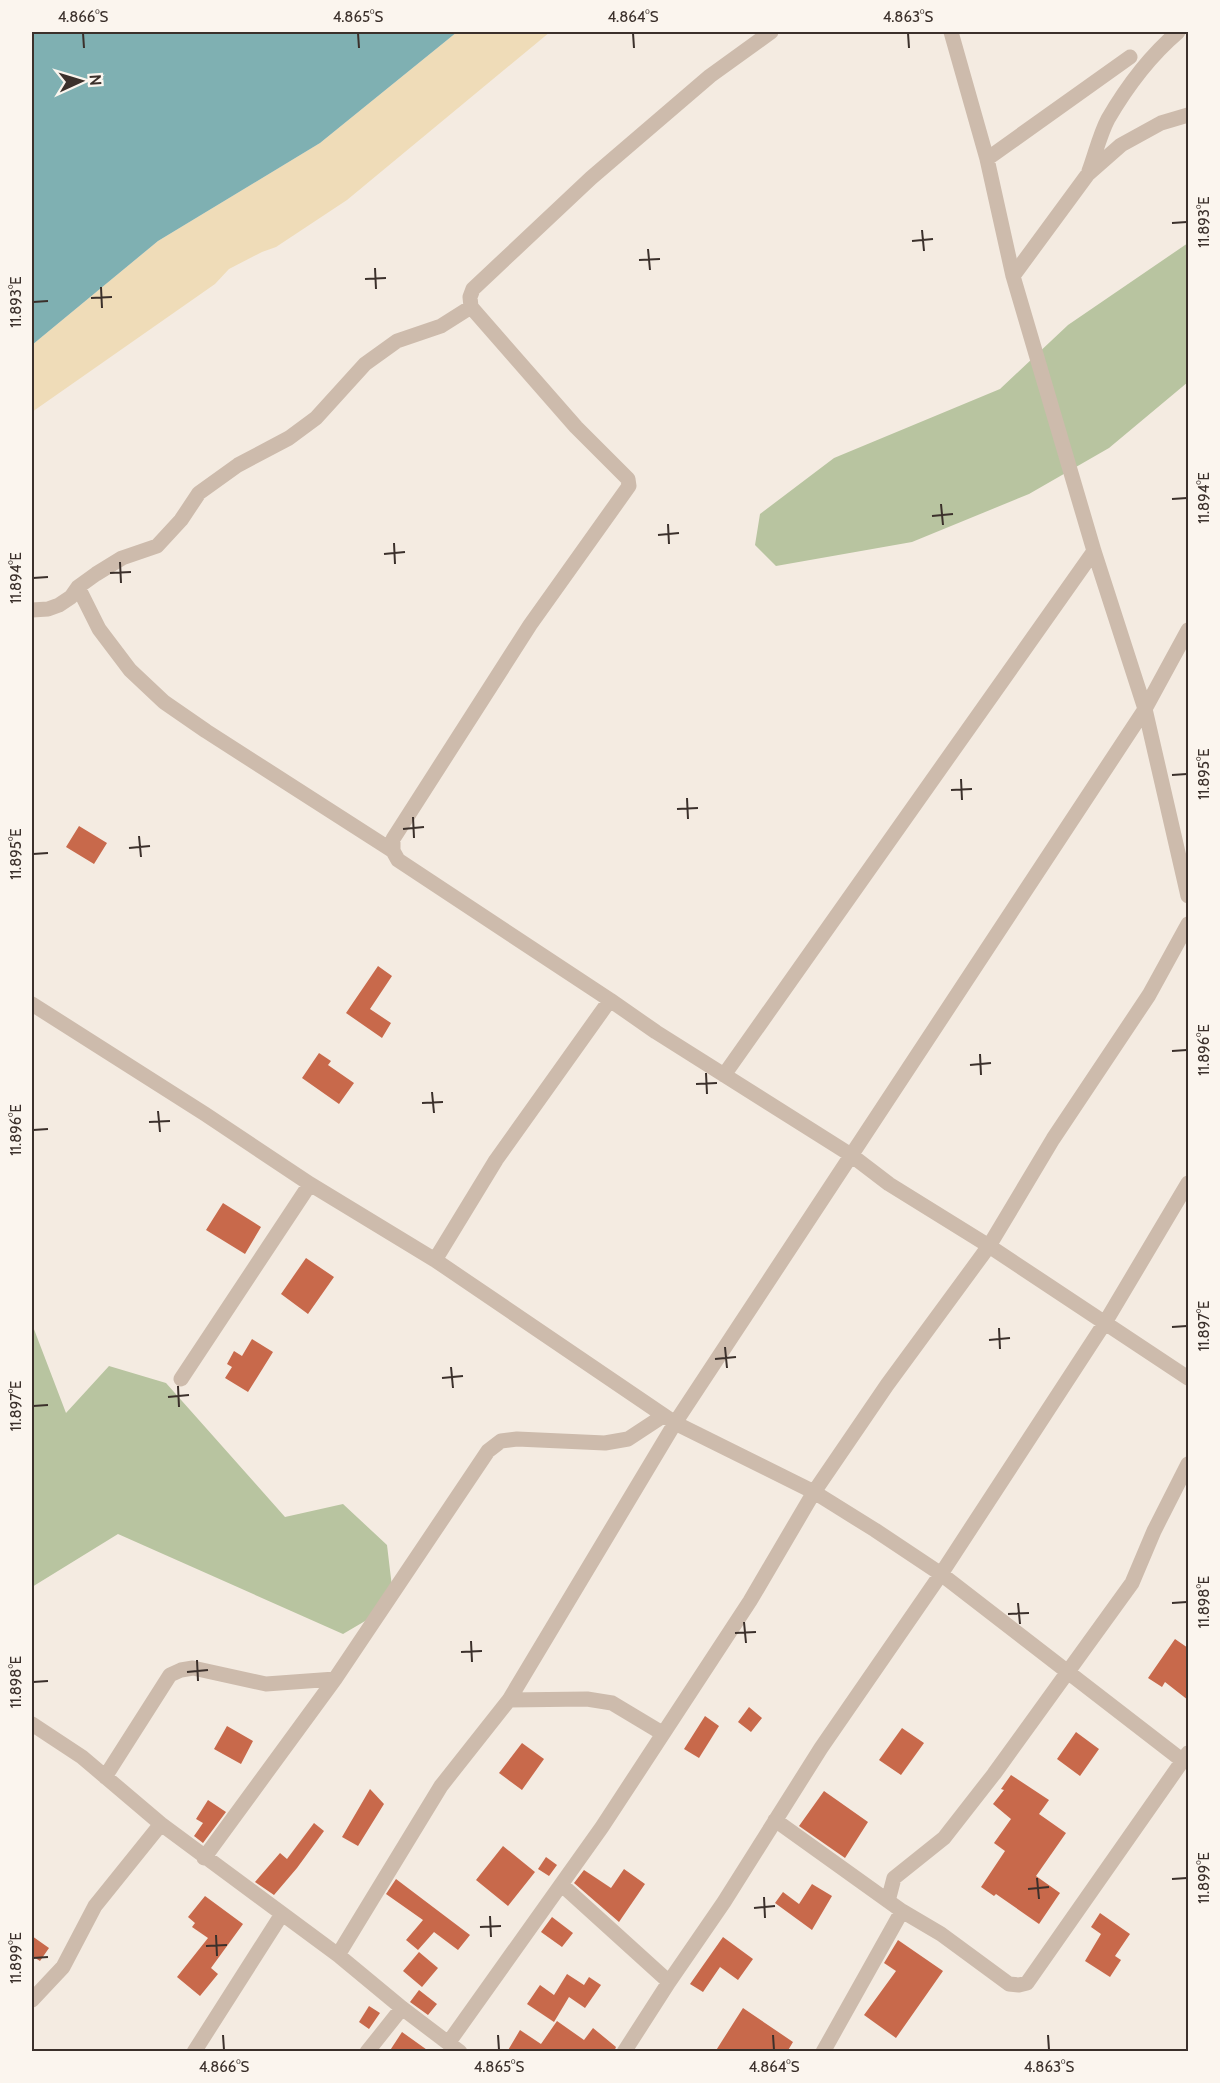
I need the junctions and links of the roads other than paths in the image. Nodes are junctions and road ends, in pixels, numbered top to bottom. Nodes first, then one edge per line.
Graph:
1 (771, 32) edge
2 (951, 32) edge
3 (1178, 32) edge
4 (1130, 57) dead end
5 (1188, 115) edge
6 (987, 159) junction
7 (1088, 174) junction
8 (1013, 276) junction
9 (471, 307) junction
10 (1094, 551) junction
11 (78, 587) junction
12 (32, 610) edge
13 (1188, 630) edge
14 (1145, 709) junction
15 (393, 851) junction
16 (1188, 896) edge
17 (1188, 924) edge
18 (610, 1000) junction
19 (32, 1004) edge
20 (724, 1075) junction
21 (851, 1155) junction
22 (1188, 1183) edge
23 (310, 1184) junction
24 (989, 1246) junction
25 (435, 1260) junction
26 (1106, 1322) junction
27 (1188, 1378) edge
28 (181, 1379) dead end
29 (669, 1419) junction
30 (1188, 1464) edge
31 (814, 1492) junction
32 (940, 1575) junction
33 (1069, 1672) junction
34 (335, 1679) junction
35 (508, 1700) junction
36 (32, 1724) edge
37 (662, 1733) junction
38 (1186, 1757) edge
39 (105, 1777) junction
40 (775, 1820) junction
41 (161, 1824) junction
42 (204, 1858) junction
43 (562, 1885) junction
44 (888, 1900) junction
45 (902, 1911) junction
46 (282, 1914) junction
47 (338, 1955) junction
48 (669, 1982) junction
49 (32, 2000) edge
50 (402, 2008) junction
51 (455, 2047) edge
52 (194, 2052) edge
53 (368, 2052) edge
54 (624, 2052) edge
55 (823, 2052) edge

1 - 9 street
2 - 6 street
3 - 7 street
4 - 6 street
5 - 7 street
6 - 8 street
7 - 8 street
8 - 10 street
9 - 11 street
9 - 15 street
10 - 14 street
10 - 20 street
11 - 12 street
11 - 15 street
13 - 14 street
14 - 16 street
14 - 21 street
15 - 18 street
17 - 24 street
18 - 20 street
18 - 25 street
19 - 23 street
20 - 21 street
21 - 24 street
21 - 29 street
22 - 26 street
23 - 25 street
23 - 28 street
24 - 26 street
24 - 31 street
25 - 29 street
26 - 27 street
26 - 32 street
29 - 31 street
29 - 34 street
29 - 35 street
30 - 33 street
31 - 32 street
31 - 37 street
32 - 33 street
32 - 40 street
33 - 38 street
33 - 44 street
34 - 39 street
34 - 42 street
35 - 37 street
35 - 47 street
36 - 39 street
37 - 43 street
38 - 45 street
39 - 41 street
40 - 44 street
40 - 48 street
41 - 42 street
41 - 49 street
42 - 46 street
43 - 48 street
43 - 51 street
44 - 45 street
45 - 55 street
46 - 47 street
46 - 52 street
47 - 50 street
48 - 54 street
50 - 51 street
50 - 53 street

